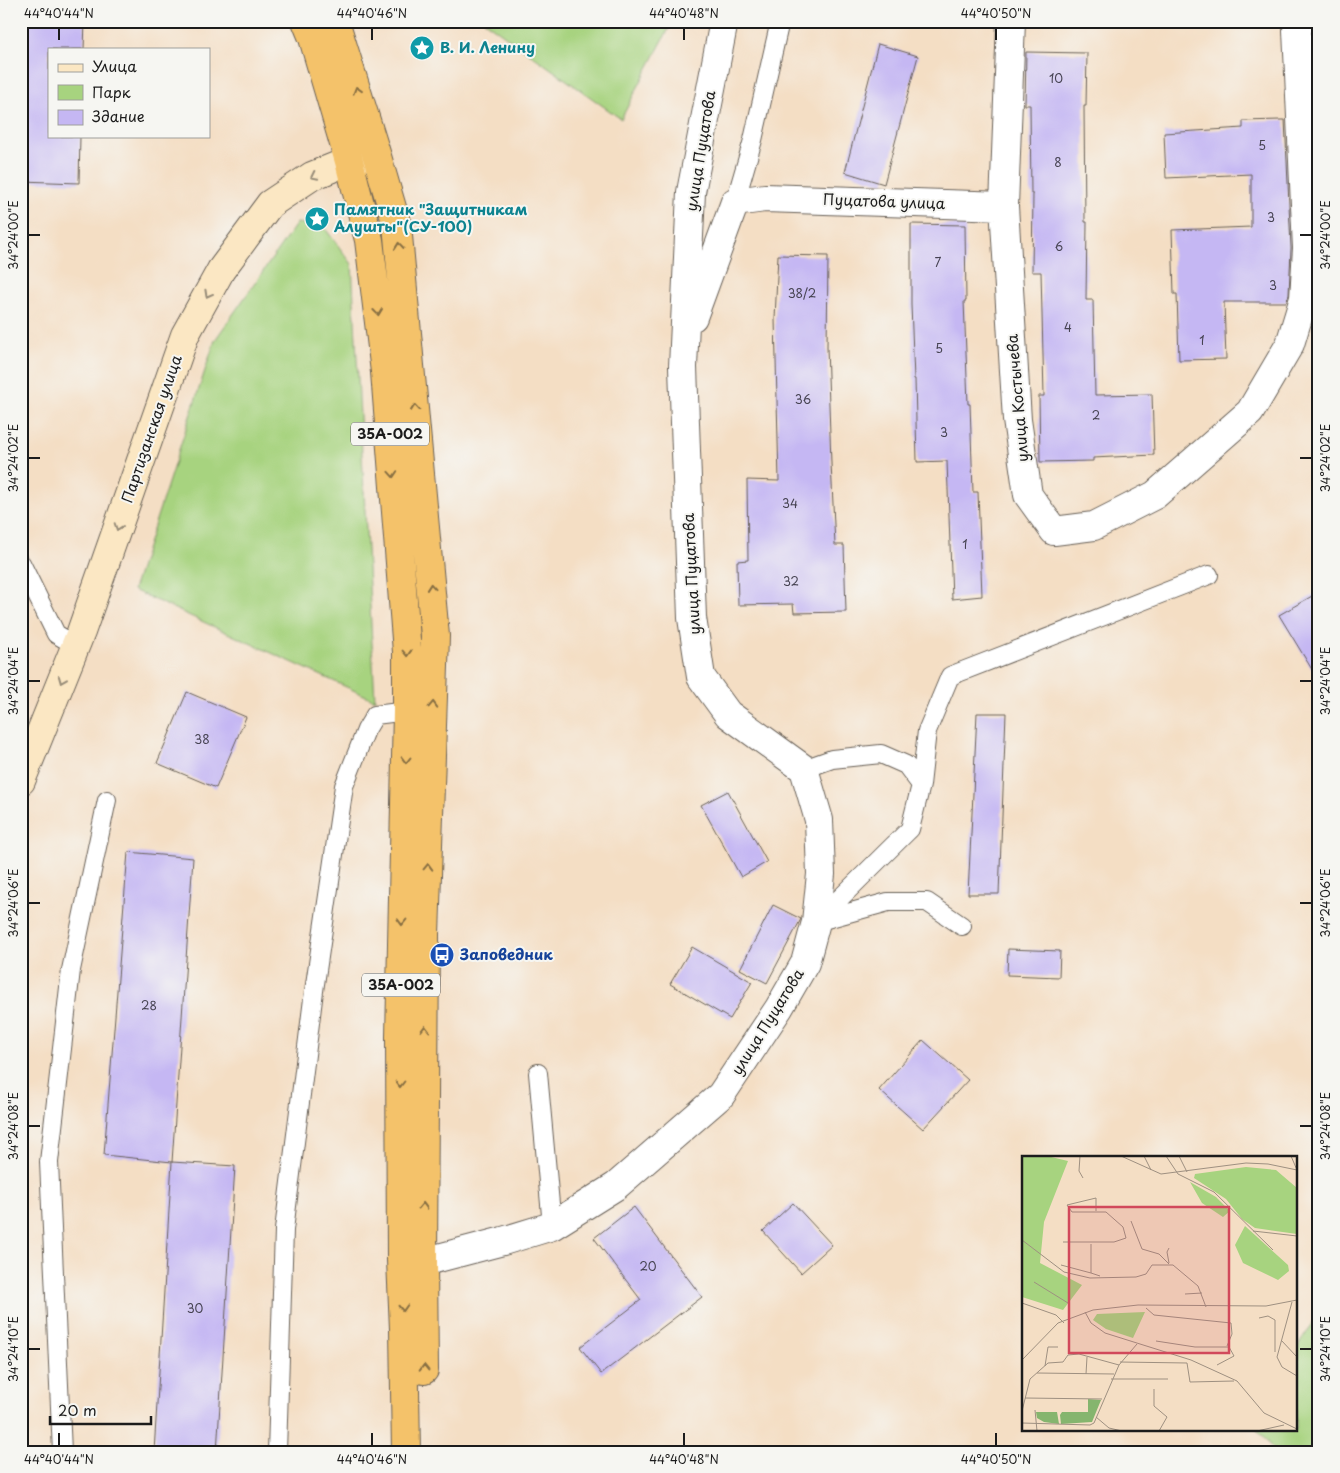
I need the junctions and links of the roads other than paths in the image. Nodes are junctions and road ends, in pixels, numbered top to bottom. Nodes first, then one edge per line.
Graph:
1 (335, 21) edge
2 (724, 21) edge
3 (780, 21) edge
4 (1011, 21) edge
5 (1300, 21) edge
6 (310, 30) edge
7 (376, 153) junction
8 (349, 161) junction
9 (735, 202) junction
10 (1004, 206) junction
11 (1313, 249) edge
12 (684, 342) junction
13 (21, 563) edge
14 (1209, 575) dead end
15 (81, 632) junction
16 (407, 711) junction
17 (804, 769) junction
18 (21, 781) edge
19 (921, 785) junction
20 (107, 800) dead end
21 (816, 922) junction
22 (962, 926) dead end
23 (538, 1073) dead end
24 (552, 1226) junction
25 (422, 1262) junction
26 (62, 1452) edge
27 (277, 1452) edge
28 (406, 1452) edge
29 (425, 1452) edge

7 -> 1 highway
2 - 12 street, улица Пуцатова
3 - 9 lane
4 - 10 street, улица Костычева
5 - 11 street
6 - 8 highway, 35А-002
7 - 8 main road, Партизанская улица
25 -> 7 highway, 35А-002
8 -> 15 main road, Партизанская улица
8 -> 16 highway, 35А-002
9 - 10 street, Пуцатова улица
9 - 12 street, улица Пуцатова
10 - 11 street, улица Костычева
12 - 17 street, улица Пуцатова
13 - 15 lane
14 - 19 lane
15 -> 18 main road, Партизанская улица
16 - 27 lane
16 -> 28 highway, 35А-002
17 - 19 lane
17 - 21 street, улица Пуцатова
19 - 21 lane
20 - 26 lane
21 - 22 lane
21 - 24 street, улица Пуцатова
23 - 24 lane
24 - 25 street, улица Пуцатова
29 -> 25 highway, 35А-002

